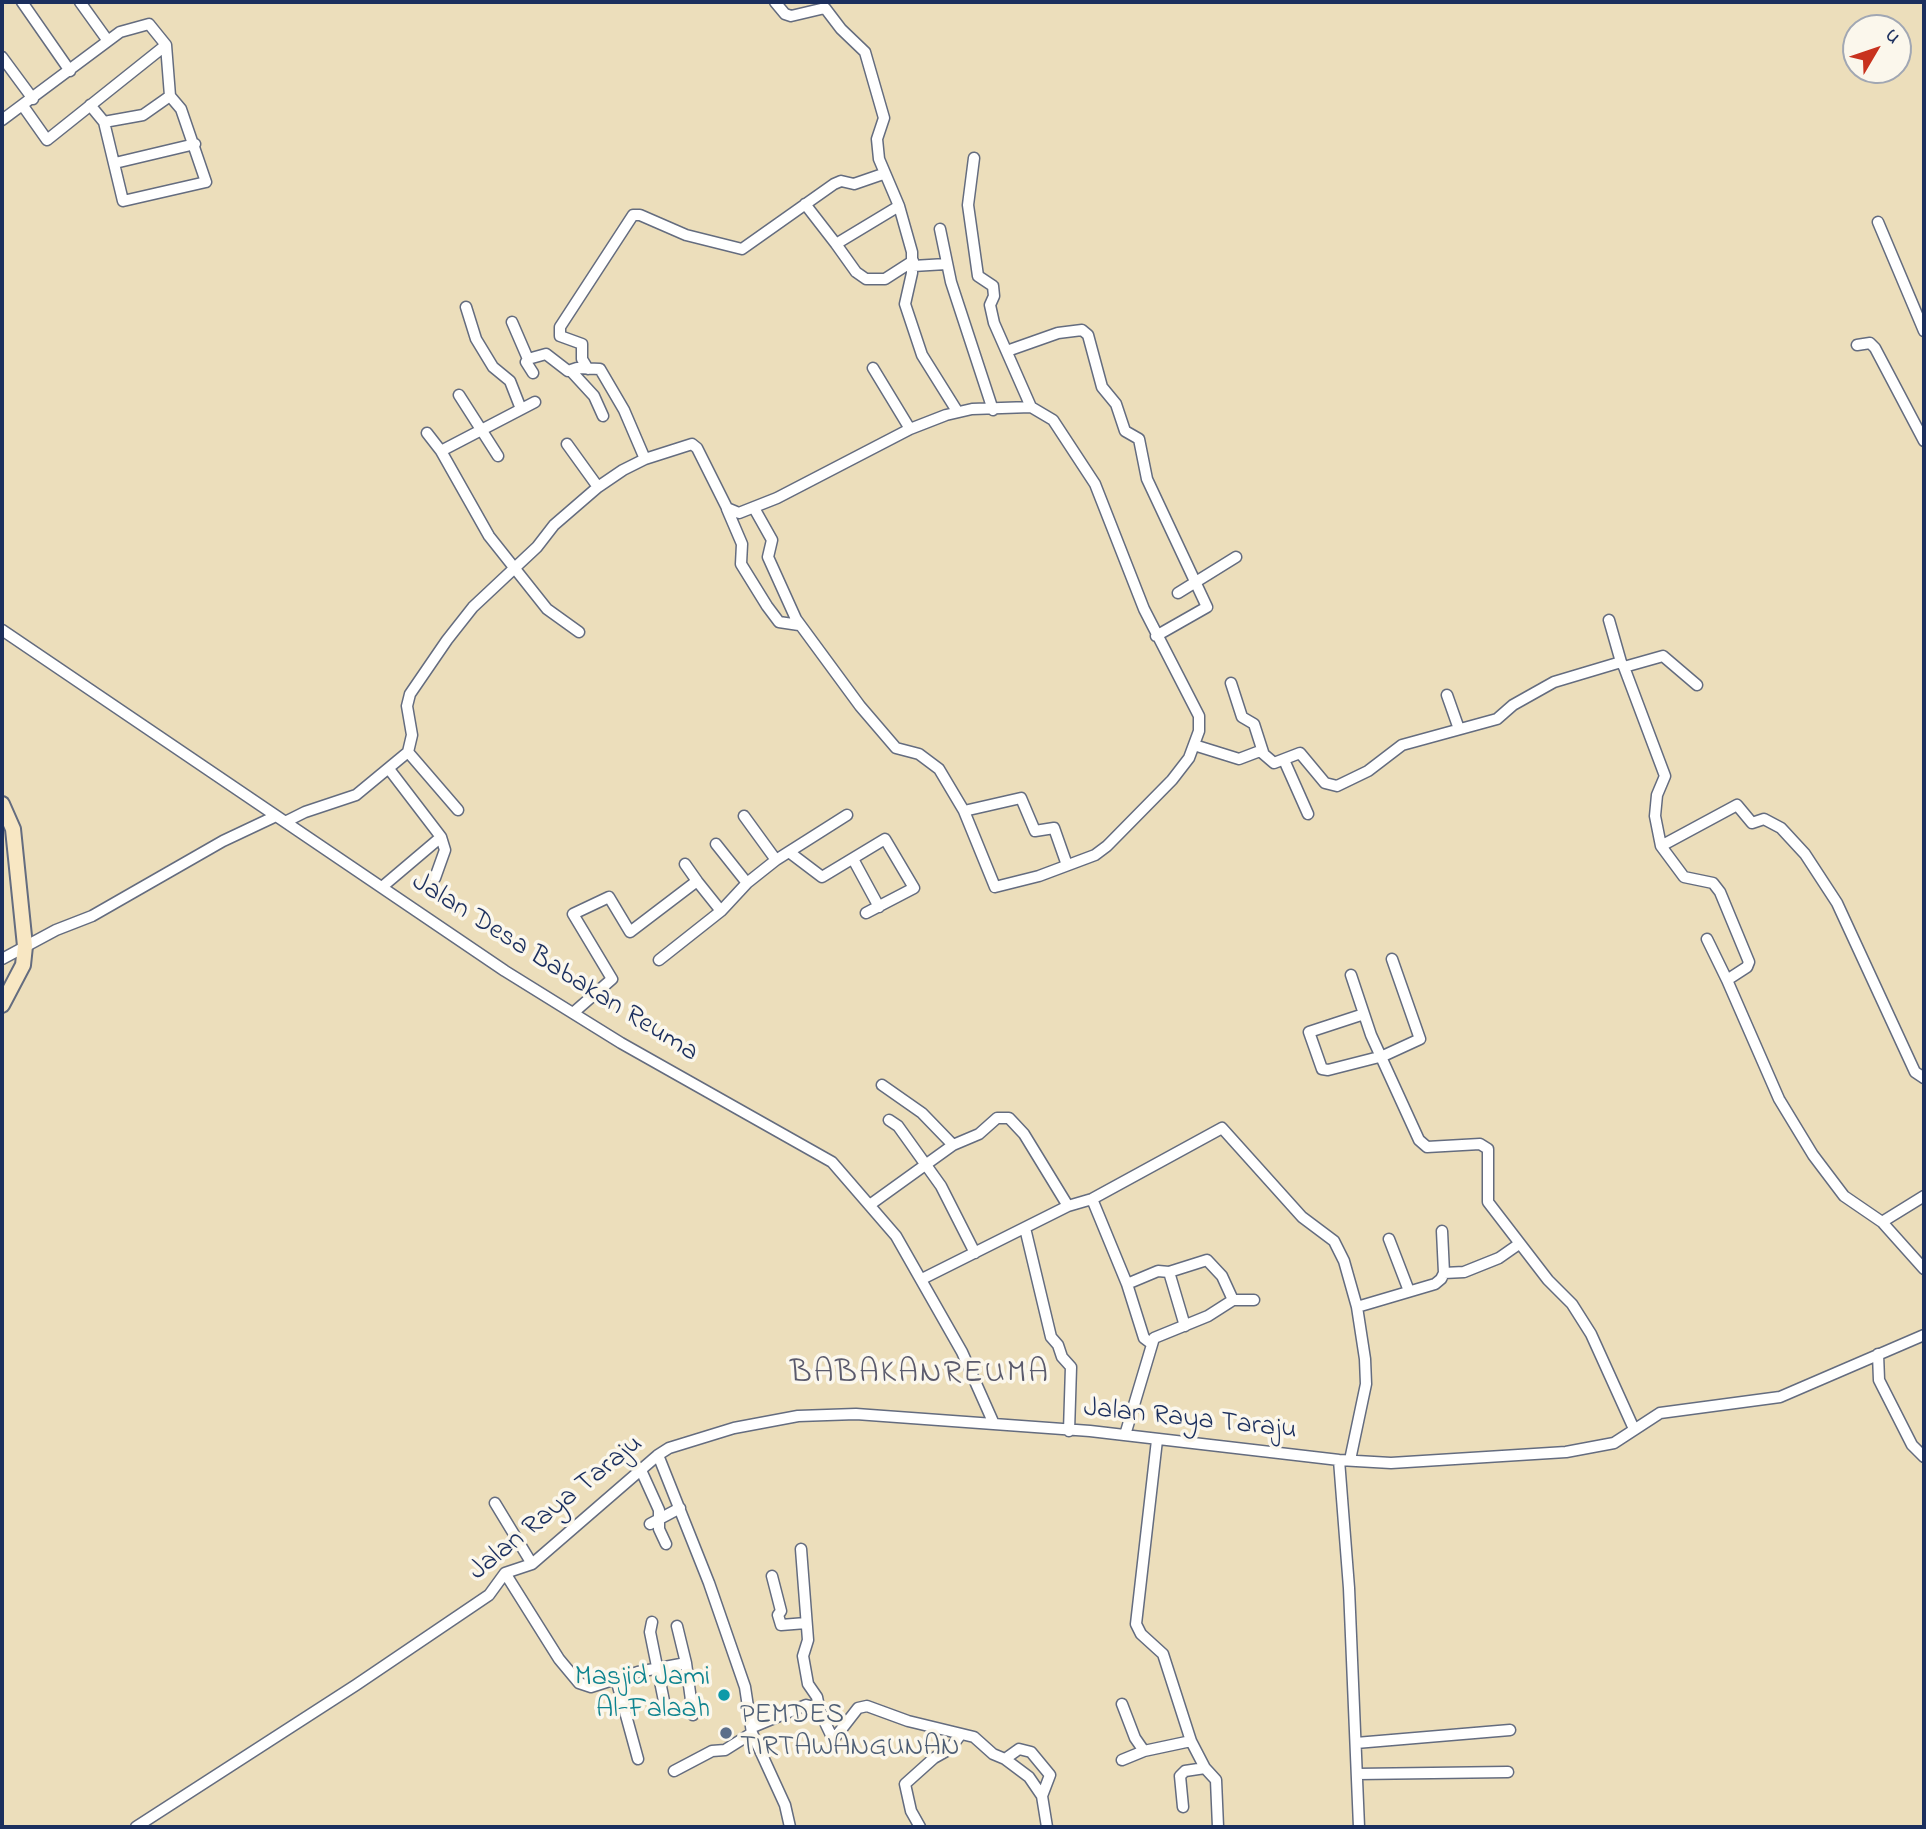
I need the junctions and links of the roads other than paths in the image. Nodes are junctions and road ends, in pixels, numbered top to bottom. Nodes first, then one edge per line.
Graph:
1 (22, 2) edge
2 (79, 2) edge
3 (775, 2) edge
4 (108, 41) junction
5 (166, 45) junction
6 (2, 57) edge
7 (70, 71) junction
8 (170, 96) junction
9 (33, 99) junction
10 (90, 105) junction
11 (23, 106) junction
12 (2, 120) edge
13 (104, 122) junction
14 (195, 144) junction
15 (974, 158) dead end
16 (115, 163) junction
17 (883, 174) junction
18 (805, 204) junction
19 (899, 206) junction
20 (1878, 222) dead end
21 (940, 229) dead end
22 (836, 244) junction
23 (913, 264) junction
24 (946, 264) junction
25 (466, 307) dead end
26 (512, 322) dead end
27 (1924, 331) edge
28 (1857, 345) dead end
29 (1007, 351) junction
30 (528, 359) junction
31 (873, 368) dead end
32 (588, 369) junction
33 (571, 371) junction
34 (533, 373) dead end
35 (459, 395) dead end
36 (535, 402) dead end
37 (1031, 407) junction
38 (521, 409) junction
39 (993, 410) junction
40 (957, 411) junction
41 (603, 415) dead end
42 (910, 429) junction
43 (478, 430) junction
44 (427, 433) dead end
45 (1924, 441) edge
46 (567, 444) dead end
47 (441, 452) junction
48 (498, 456) dead end
49 (645, 459) junction
50 (598, 487) junction
51 (754, 508) junction
52 (727, 509) junction
53 (1236, 557) dead end
54 (514, 568) junction
55 (1197, 583) junction
56 (1178, 593) dead end
57 (1609, 620) dead end
58 (799, 625) junction
59 (2, 630) edge
60 (579, 632) dead end
61 (1156, 636) junction
62 (1623, 665) junction
63 (1231, 683) dead end
64 (1697, 685) dead end
65 (1447, 695) dead end
66 (1459, 729) junction
67 (1194, 745) junction
68 (408, 752) junction
69 (1263, 752) junction
70 (1284, 760) junction
71 (389, 769) junction
72 (2, 804) edge
73 (458, 810) dead end
74 (964, 811) junction
75 (1308, 814) dead end
76 (847, 815) dead end
77 (744, 816) dead end
78 (281, 819) junction
79 (441, 837) junction
80 (716, 844) dead end
81 (1661, 846) junction
82 (789, 852) junction
83 (853, 859) junction
84 (776, 860) junction
85 (685, 864) dead end
86 (1067, 865) junction
87 (435, 878) dead end
88 (697, 881) junction
89 (747, 883) junction
90 (382, 887) junction
91 (879, 907) junction
92 (721, 911) junction
93 (866, 913) dead end
94 (1707, 939) dead end
95 (25, 946) junction
96 (2, 959) edge
97 (1392, 959) dead end
98 (659, 961) dead end
99 (1351, 975) dead end
100 (1727, 980) junction
101 (2, 1005) edge
102 (573, 1013) junction
103 (1364, 1014) junction
104 (1384, 1056) junction
105 (1924, 1079) edge
106 (882, 1085) dead end
107 (889, 1120) dead end
108 (953, 1145) junction
109 (927, 1165) junction
110 (1924, 1196) edge
111 (1092, 1199) junction
112 (872, 1204) junction
113 (1068, 1206) junction
114 (1882, 1222) junction
115 (1025, 1228) junction
116 (1442, 1231) dead end
117 (1389, 1239) dead end
118 (1519, 1244) junction
119 (975, 1253) junction
120 (1924, 1269) edge
121 (1169, 1272) junction
122 (1444, 1273) junction
123 (922, 1279) junction
124 (1127, 1284) junction
125 (1409, 1292) junction
126 (1233, 1300) junction
127 (1254, 1300) dead end
128 (1357, 1307) junction
129 (1185, 1326) junction
130 (1924, 1335) edge
131 (1152, 1344) junction
132 (1878, 1354) junction
133 (994, 1424) junction
134 (1634, 1429) junction
135 (1069, 1431) junction
136 (1125, 1435) junction
137 (1157, 1440) junction
138 (658, 1455) junction
139 (1924, 1457) edge
140 (1345, 1460) junction
141 (640, 1468) junction
142 (495, 1503) dead end
143 (680, 1508) junction
144 (660, 1517) junction
145 (650, 1524) dead end
146 (666, 1544) dead end
147 (801, 1549) dead end
148 (532, 1564) junction
149 (505, 1573) junction
150 (772, 1576) dead end
151 (652, 1622) dead end
152 (806, 1623) junction
153 (677, 1626) dead end
154 (686, 1663) junction
155 (659, 1668) junction
156 (617, 1679) junction
157 (1122, 1704) dead end
158 (819, 1708) junction
159 (666, 1711) dead end
160 (693, 1715) dead end
161 (753, 1730) junction
162 (1510, 1730) dead end
163 (961, 1734) junction
164 (1191, 1741) junction
165 (1356, 1742) junction
166 (1144, 1751) junction
167 (638, 1759) dead end
168 (1005, 1759) junction
169 (1122, 1760) dead end
170 (1205, 1768) junction
171 (674, 1770) dead end
172 (1508, 1772) dead end
173 (1357, 1774) junction
174 (1042, 1796) junction
175 (1183, 1807) dead end
176 (136, 1827) edge
177 (790, 1827) edge
178 (920, 1827) edge
179 (1047, 1827) edge
180 (1218, 1827) edge
181 (1359, 1827) edge

1 - 7 street
2 - 4 street
3 - 17 street
4 - 5 street
4 - 7 street
5 - 8 street
5 - 10 street
6 - 9 street
7 - 9 street
8 - 13 street
8 - 14 street
9 - 11 street
10 - 11 street
10 - 13 street
11 - 12 street
13 - 16 street
14 - 16 street
14 - 16 street
15 - 29 street
17 - 18 street
17 - 19 street
18 - 22 street
18 - 32 street
19 - 22 street
19 - 23 street
20 - 27 street
21 - 24 street
22 - 23 street
23 - 24 street
23 - 40 street
24 - 39 street
25 - 38 street
26 - 30 street
28 - 45 street
29 - 37 street
29 - 55 street
30 - 33 street
30 - 34 street
31 - 42 street
32 - 33 street
32 - 49 street
33 - 41 street
35 - 43 street
36 - 38 street
37 - 39 street
37 - 61 street
38 - 43 street
39 - 40 street
40 - 42 street
42 - 51 street
43 - 47 street
43 - 48 street
44 - 47 street
46 - 50 street
47 - 54 street
49 - 50 street
49 - 52 street
50 - 54 street
51 - 52 street
51 - 58 street
52 - 58 street
53 - 55 street
54 - 60 street
54 - 68 street
55 - 56 street
55 - 61 street
57 - 62 street
58 - 74 street
59 - 78 street, Jalan Desa Babakan Reuma
61 - 67 street
62 - 64 street
62 - 66 street
62 - 81 street
63 - 69 street
65 - 66 street
66 - 70 street
67 - 69 street
67 - 86 street
68 - 71 street
68 - 73 street
69 - 70 street
70 - 75 street
71 - 78 street
71 - 79 street
72 - 95 main road
74 - 86 street
74 - 86 street
76 - 82 street
77 - 84 street
78 - 90 street, Jalan Desa Babakan Reuma
78 - 95 street
79 - 87 street
79 - 90 street
80 - 89 street
81 - 100 street
81 - 105 street
82 - 83 street
82 - 84 street
83 - 91 street
83 - 91 street
84 - 89 street
85 - 88 street
88 - 92 street
88 - 102 street
89 - 92 street
90 - 102 street, Jalan Desa Babakan Reuma
91 - 93 street
92 - 98 street
94 - 100 street
95 - 96 street
95 - 101 main road
97 - 104 street
99 - 103 street
100 - 114 street
102 - 112 street, Jalan Desa Babakan Reuma
103 - 104 street
103 - 104 street
104 - 118 street
106 - 108 street
107 - 109 street
108 - 109 street
108 - 113 street
109 - 112 street
109 - 119 street
110 - 114 street
111 - 113 street
111 - 124 street
111 - 128 street
112 - 123 street, Jalan Desa Babakan Reuma
113 - 115 street
114 - 120 street
115 - 119 street
115 - 135 street
116 - 122 street
117 - 125 street
118 - 122 street
118 - 134 street
119 - 123 street
121 - 124 street
121 - 126 street
121 - 129 street
122 - 125 street
123 - 133 street, Jalan Desa Babakan Reuma
124 - 131 street
125 - 128 street
126 - 127 street
126 - 129 street
128 - 140 street
129 - 131 street
130 - 132 street, Jalan Raya Taraju
131 - 136 street
132 - 134 street, Jalan Raya Taraju
132 - 139 street
133 - 135 street, Jalan Raya Taraju
133 - 138 street, Jalan Raya Taraju
134 - 140 street, Jalan Raya Taraju
135 - 136 street, Jalan Raya Taraju
136 - 137 street, Jalan Raya Taraju
137 - 140 street, Jalan Raya Taraju
137 - 164 street
138 - 141 street, Jalan Raya Taraju
138 - 143 street
140 - 165 street
141 - 144 street
141 - 148 street, Jalan Raya Taraju
142 - 148 street
143 - 144 street
143 - 161 street
144 - 145 street
144 - 146 street
147 - 152 street
148 - 149 street, Jalan Raya Taraju
149 - 156 street
149 - 176 street, Jalan Raya Taraju
150 - 152 street
151 - 155 street
152 - 158 street
153 - 154 street
154 - 155 street
154 - 160 street
155 - 156 street
155 - 159 street
156 - 167 street
157 - 166 street
158 - 161 street
158 - 163 street
161 - 171 street
161 - 177 street
162 - 165 street
163 - 168 street
163 - 178 street
164 - 166 street
164 - 170 street
165 - 173 street
166 - 169 street
168 - 174 street
168 - 174 street
170 - 175 street
170 - 180 street
172 - 173 street
173 - 181 street
174 - 179 street

